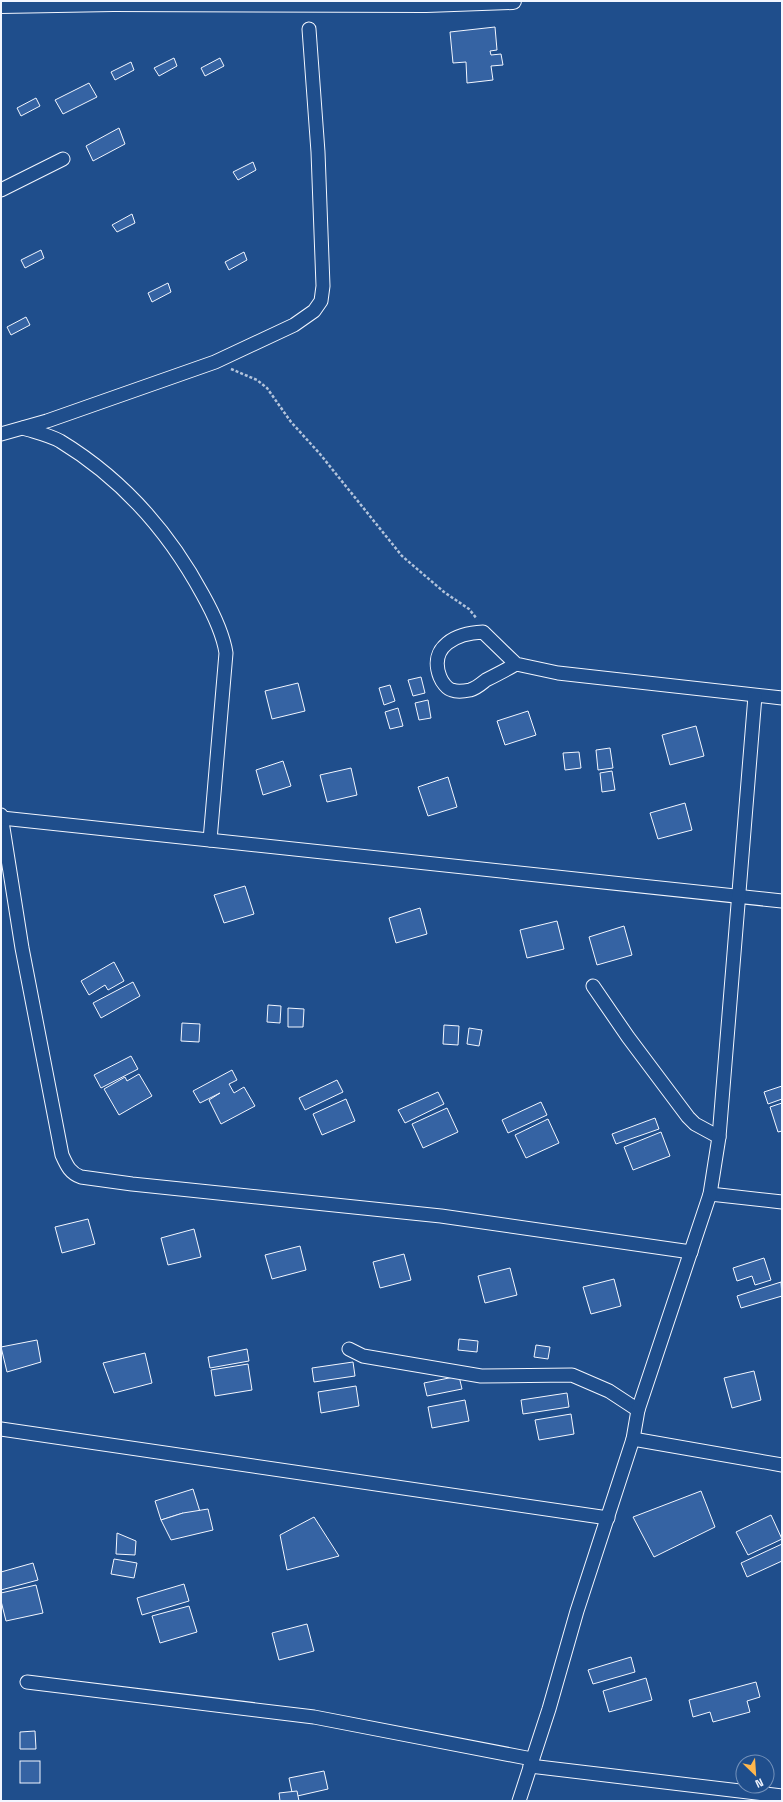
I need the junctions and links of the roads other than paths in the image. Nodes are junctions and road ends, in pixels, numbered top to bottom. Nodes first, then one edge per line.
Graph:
1 (513, 1) edge
2 (176, 2) edge
3 (427, 3) edge
4 (1, 5) edge
5 (309, 29) dead end
6 (63, 159) dead end
7 (1, 190) edge
8 (23, 428) junction
9 (1, 434) edge
10 (516, 664) junction
11 (755, 696) junction
12 (782, 698) edge
13 (1, 816) edge
14 (210, 840) junction
15 (738, 896) junction
16 (782, 901) edge
17 (593, 986) dead end
18 (719, 1137) junction
19 (710, 1194) junction
20 (782, 1202) edge
21 (691, 1252) junction
22 (349, 1349) dead end
23 (638, 1410) junction
24 (1, 1429) edge
25 (633, 1439) junction
26 (782, 1465) edge
27 (608, 1518) junction
28 (27, 1682) dead end
29 (531, 1762) junction
30 (782, 1796) edge
31 (519, 1801) edge

1 - 3 street
2 - 3 street
2 - 4 street
5 - 8 street
6 - 7 street
8 - 9 street
8 - 14 street
10 - 10 street
10 - 11 street
11 - 12 street
11 - 15 street
13 - 14 street
13 - 21 street
14 - 15 street
15 - 16 street
15 - 18 street
17 - 18 street
18 - 19 street
19 - 20 street
19 - 21 street
21 - 23 street
22 - 23 street
23 - 25 street
24 - 27 street
25 - 26 street
25 - 27 street
27 - 29 street
28 - 29 street
29 - 30 street
29 - 31 street

